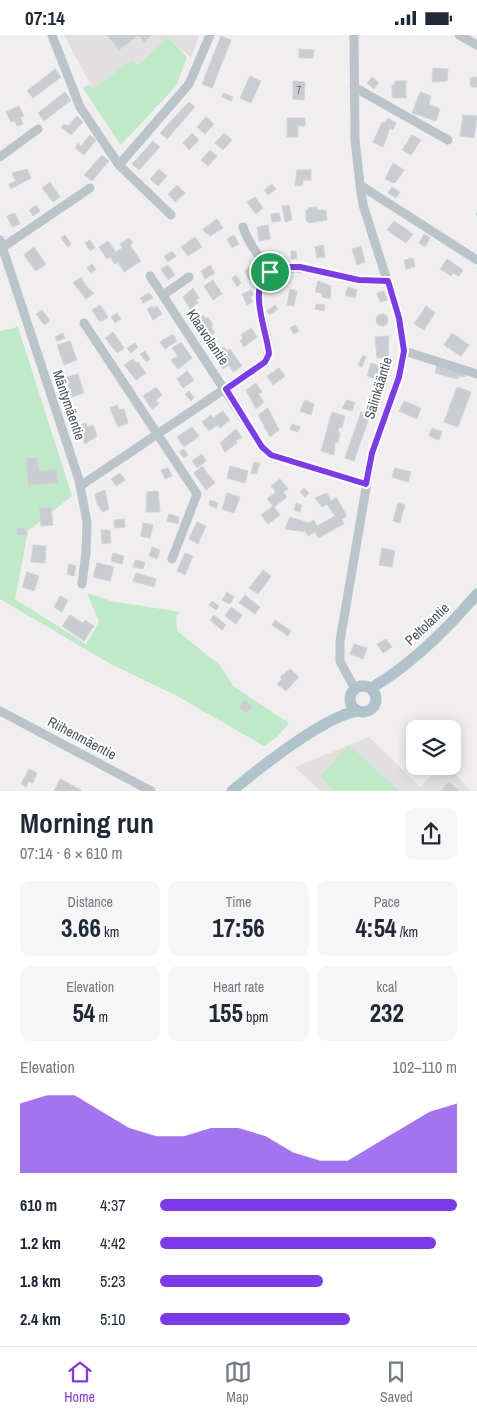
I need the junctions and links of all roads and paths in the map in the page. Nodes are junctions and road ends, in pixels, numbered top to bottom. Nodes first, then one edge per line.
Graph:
1 (52, 35) edge
2 (210, 35) edge
3 (354, 35) edge
4 (460, 35) edge
5 (477, 45) edge
6 (354, 87) junction
7 (38, 129) dead end
8 (448, 140) dead end
9 (0, 157) edge
10 (119, 165) junction
11 (360, 185) junction
12 (90, 188) dead end
13 (171, 215) dead end
14 (243, 227) dead end
15 (1, 243) edge
16 (477, 260) edge
17 (270, 272) junction
18 (150, 276) dead end
19 (189, 277) dead end
20 (388, 281) junction
21 (163, 295) junction
22 (84, 323) dead end
23 (404, 351) junction
24 (477, 374) edge
25 (226, 389) junction
26 (158, 435) junction
27 (366, 484) junction
28 (80, 486) junction
29 (172, 559) dead end
30 (82, 584) dead end
31 (477, 594) edge
32 (373, 692) junction
33 (352, 694) junction
34 (0, 711) edge
35 (358, 711) junction
36 (327, 723) junction
37 (151, 791) edge
38 (232, 791) edge

1 - 10 street
2 - 10 street
3 - 6 street, Sälinkääntie
4 - 5 street
6 - 8 street
6 - 11 street, Sälinkääntie
7 - 9 street
10 - 13 street
11 - 16 street
11 - 20 street, Sälinkääntie
12 - 15 street
14 - 17 street
15 - 28 street, Mäntymäentie
17 - 20 street
17 - 25 street
18 - 21 street, Klaavolantie
19 - 21 street
20 - 23 street, Sälinkääntie
21 - 25 street, Klaavolantie
22 - 26 street
23 - 24 street
23 - 27 street, Sälinkääntie
25 - 26 street
25 - 27 street, Klaavolantie
26 - 28 street
26 - 29 street
27 - 33 street, Sälinkääntie
28 - 30 street, Mäntymäentie
31 - 32 main road, Peltolantie
32 - 33 main road
32 - 35 main road
33 - 35 main road
33 - 36 main road
34 - 37 street, Riihenmäentie
35 - 36 main road
36 - 38 main road

